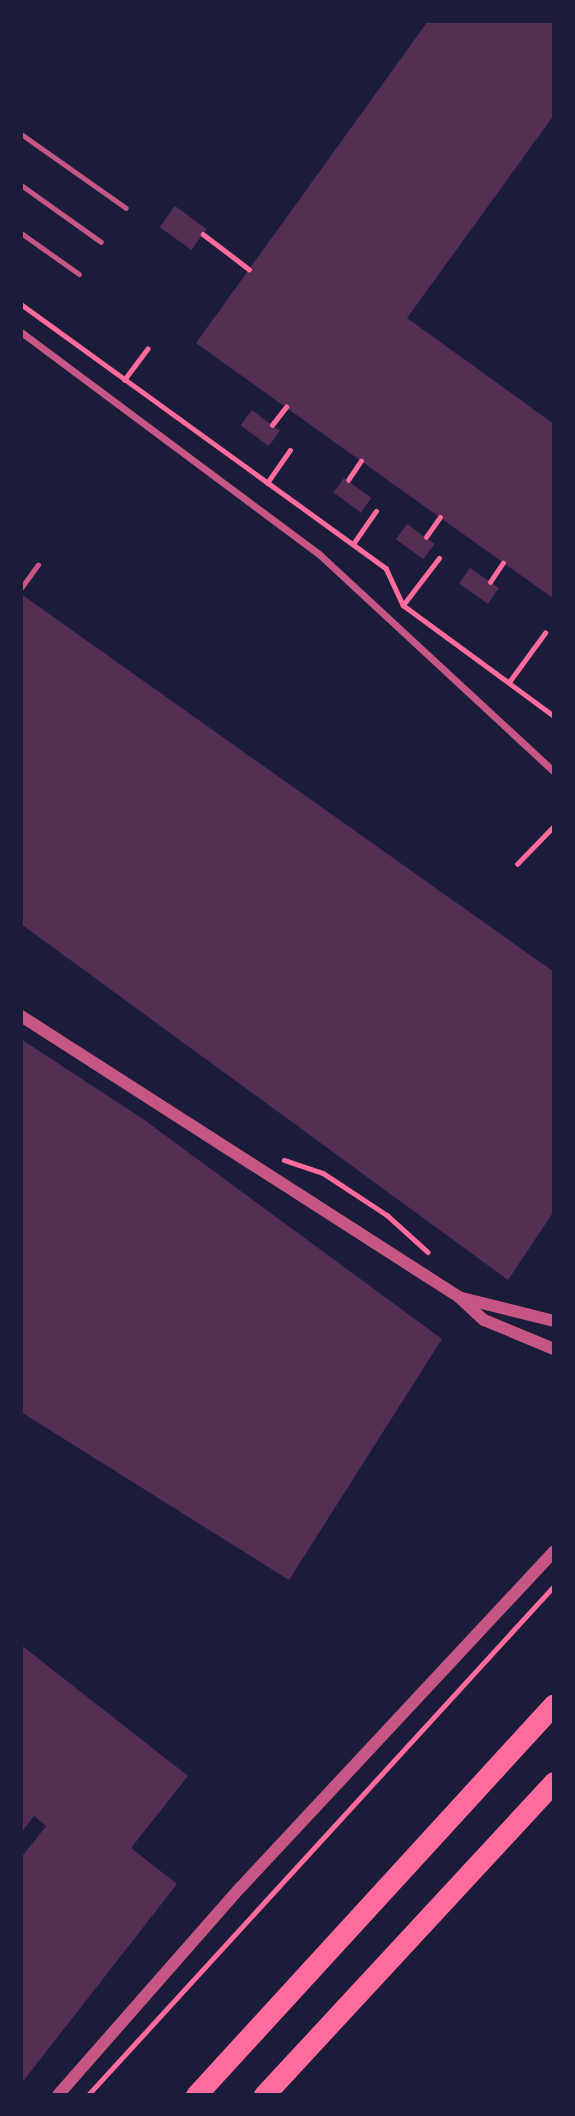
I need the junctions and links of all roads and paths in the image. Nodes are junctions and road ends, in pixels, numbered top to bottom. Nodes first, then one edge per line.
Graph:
1 (21, 134) edge
2 (21, 185) edge
3 (126, 208) dead end
4 (21, 233) edge
5 (203, 234) dead end
6 (102, 242) dead end
7 (249, 270) dead end
8 (79, 274) dead end
9 (21, 304) edge
10 (21, 332) edge
11 (147, 349) dead end
12 (124, 380) junction
13 (286, 407) dead end
14 (272, 425) dead end
15 (290, 450) dead end
16 (361, 461) dead end
17 (348, 480) dead end
18 (267, 483) junction
19 (376, 511) dead end
20 (440, 517) dead end
21 (426, 537) dead end
22 (353, 544) junction
23 (439, 558) dead end
24 (503, 563) dead end
25 (38, 565) dead end
26 (490, 582) dead end
27 (21, 588) edge
28 (403, 605) junction
29 (545, 633) dead end
30 (509, 681) junction
31 (554, 716) edge
32 (554, 772) edge
33 (554, 826) edge
34 (517, 864) dead end
35 (21, 1016) edge
36 (459, 1297) junction
37 (554, 1321) edge
38 (554, 1349) edge
39 (554, 1551) edge
40 (554, 1586) edge
41 (554, 1704) edge
42 (554, 1782) edge
43 (58, 2095) edge
44 (88, 2095) edge
45 (196, 2095) edge
46 (264, 2095) edge

1 - 3 lane
2 - 6 lane
4 - 8 lane
5 - 7 path
9 - 12 path
10 - 32 street
11 - 12 path
12 - 18 path
13 - 14 path
15 - 18 path
16 - 17 path
18 - 22 path
19 - 22 path
20 - 21 path
22 - 28 path
23 - 28 path
24 - 26 path
25 - 27 lane
28 - 30 path
29 - 30 path
30 - 31 path
33 - 34 path
35 - 36 street
36 - 37 street
36 - 38 street
39 - 43 street
40 - 44 path
41 - 45 highway
42 - 46 highway

